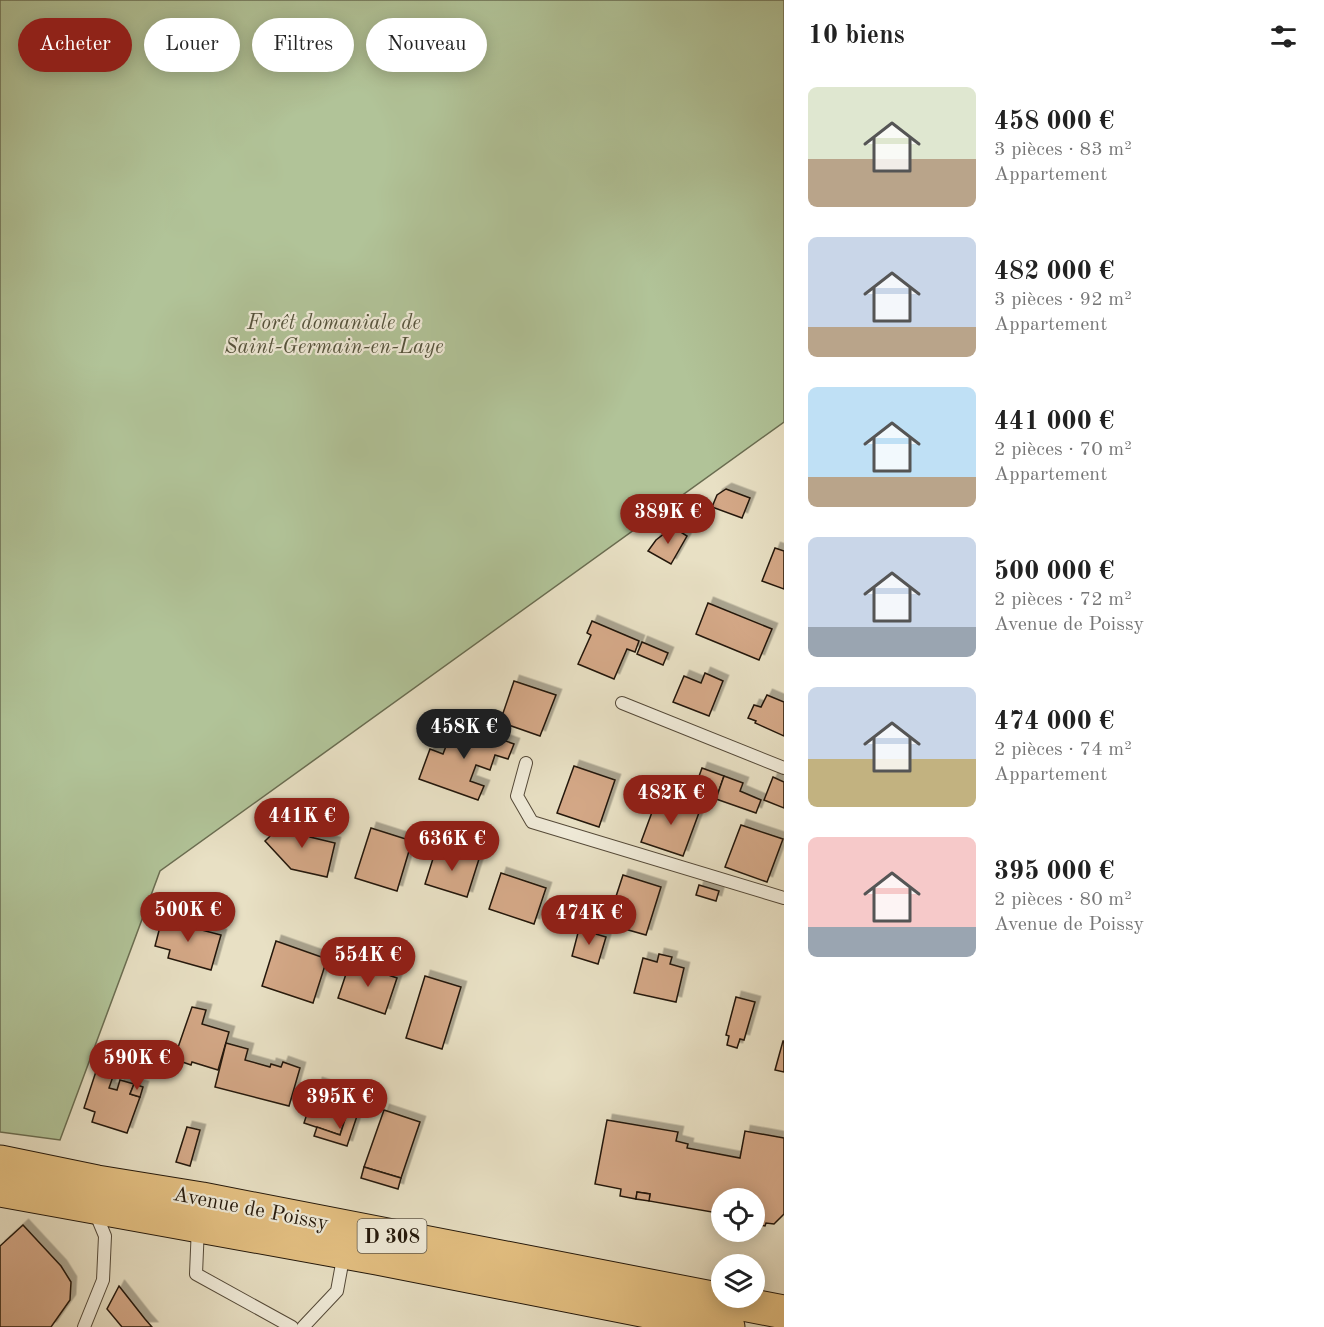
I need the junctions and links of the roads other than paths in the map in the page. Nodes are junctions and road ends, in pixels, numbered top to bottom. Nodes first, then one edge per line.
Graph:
1 (622, 703) dead end
2 (526, 763) dead end
3 (784, 768) edge
4 (784, 898) edge
5 (0, 1162) edge
6 (0, 1190) edge
7 (94, 1208) junction
8 (198, 1225) junction
9 (344, 1253) junction
10 (632, 1295) junction
11 (784, 1312) edge
12 (84, 1327) edge
13 (292, 1327) edge
14 (303, 1327) edge
15 (728, 1327) edge

1 - 3 lane
2 - 4 lane
5 - 10 main road, Avenue de Poissy / D 308
6 - 7 main road, Avenue de Poissy / D 308
7 - 8 main road, Avenue de Poissy / D 308
7 - 12 lane
8 - 9 main road, Avenue de Poissy / D 308
8 - 13 lane
9 - 10 main road, Avenue de Poissy / D 308
9 - 14 lane
10 - 11 main road, Avenue de Poissy / D 308
10 - 15 main road, Avenue de Poissy / D 308

